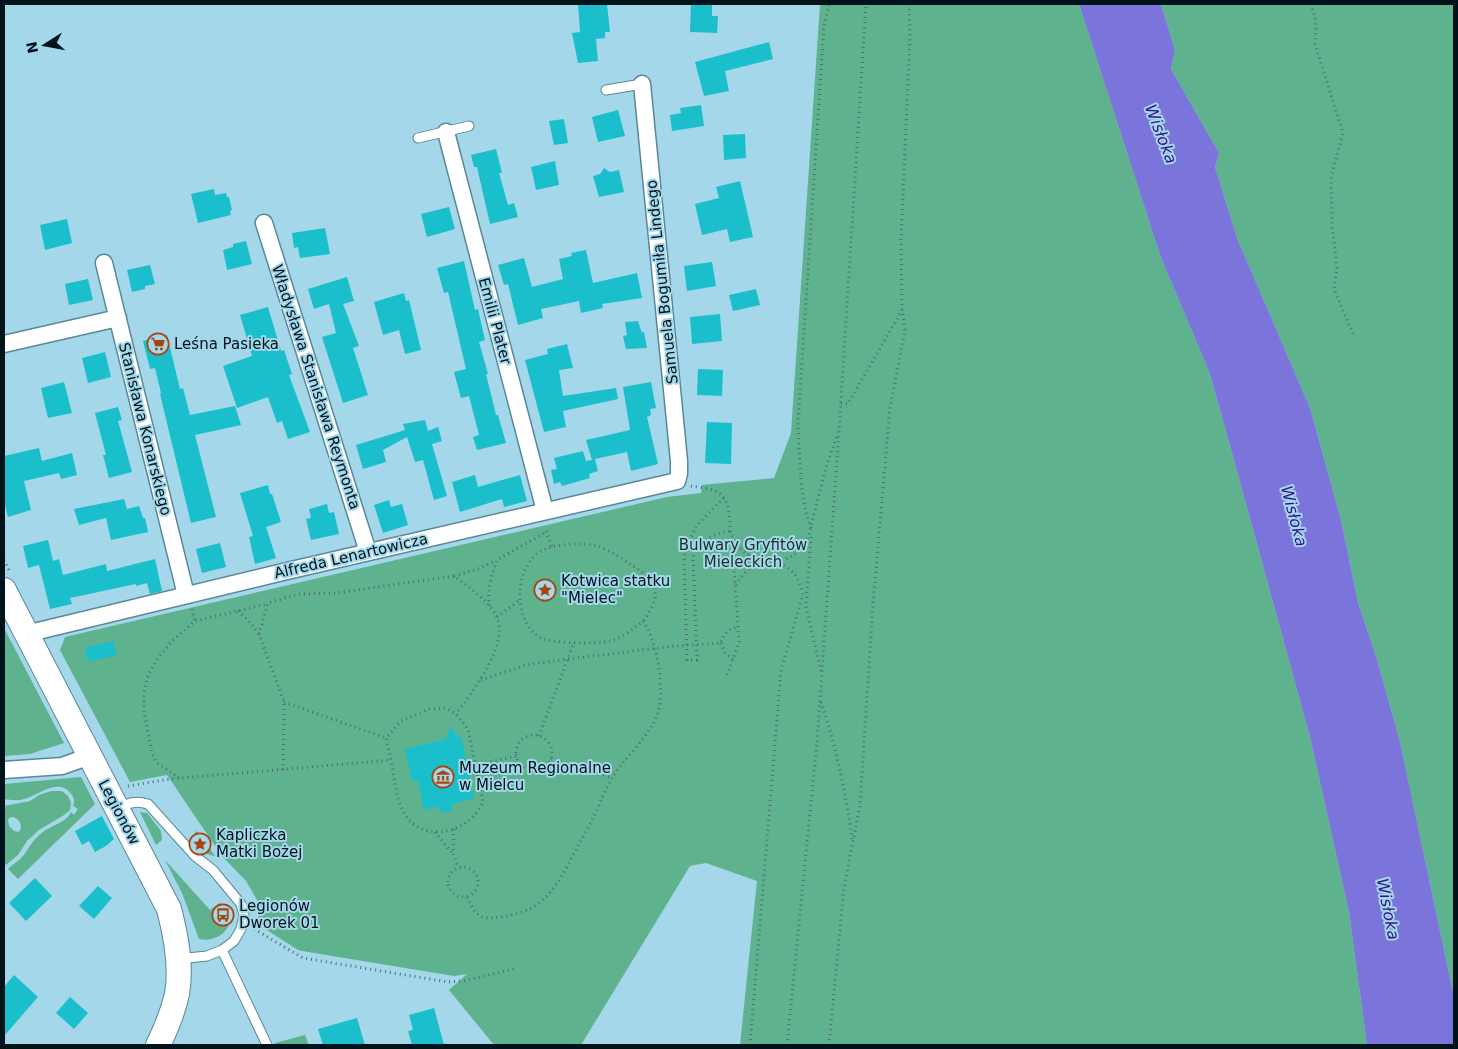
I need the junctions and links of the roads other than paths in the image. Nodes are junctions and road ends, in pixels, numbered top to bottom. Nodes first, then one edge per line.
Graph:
1 (642, 84) joint
2 (606, 90) dead end
3 (469, 126) dead end
4 (446, 132) junction
5 (418, 138) dead end
6 (264, 223) dead end
7 (104, 263) dead end
8 (118, 318) junction
9 (4, 344) edge
10 (677, 481) joint
11 (545, 518) junction
12 (368, 552) junction
13 (4, 590) edge
14 (189, 600) junction
15 (27, 636) junction
16 (90, 756) junction
17 (4, 770) edge
18 (117, 809) junction
19 (222, 950) junction
20 (178, 959) junction
21 (158, 1045) edge
22 (267, 1045) edge

1 - 2 lane
1 - 10 street, Samuela Bogumiła Lindego
3 - 4 lane
4 - 5 lane
4 - 11 street, Emilii Plater
6 - 12 street, Władysława Stanisława Reymonta
7 - 8 street, Stanisława Konarskiego
8 - 9 street
8 - 14 street, Stanisława Konarskiego
10 - 11 street, Alfreda Lenartowicza
11 - 12 street, Alfreda Lenartowicza
12 - 14 street, Alfreda Lenartowicza
13 - 15 street, Legionów
14 - 15 street, Alfreda Lenartowicza
15 - 16 street, Legionów
16 - 17 street
16 - 18 street, Legionów
18 - 19 lane
18 - 20 street, Legionów
19 - 20 lane
19 - 22 lane
20 - 21 street, Legionów

